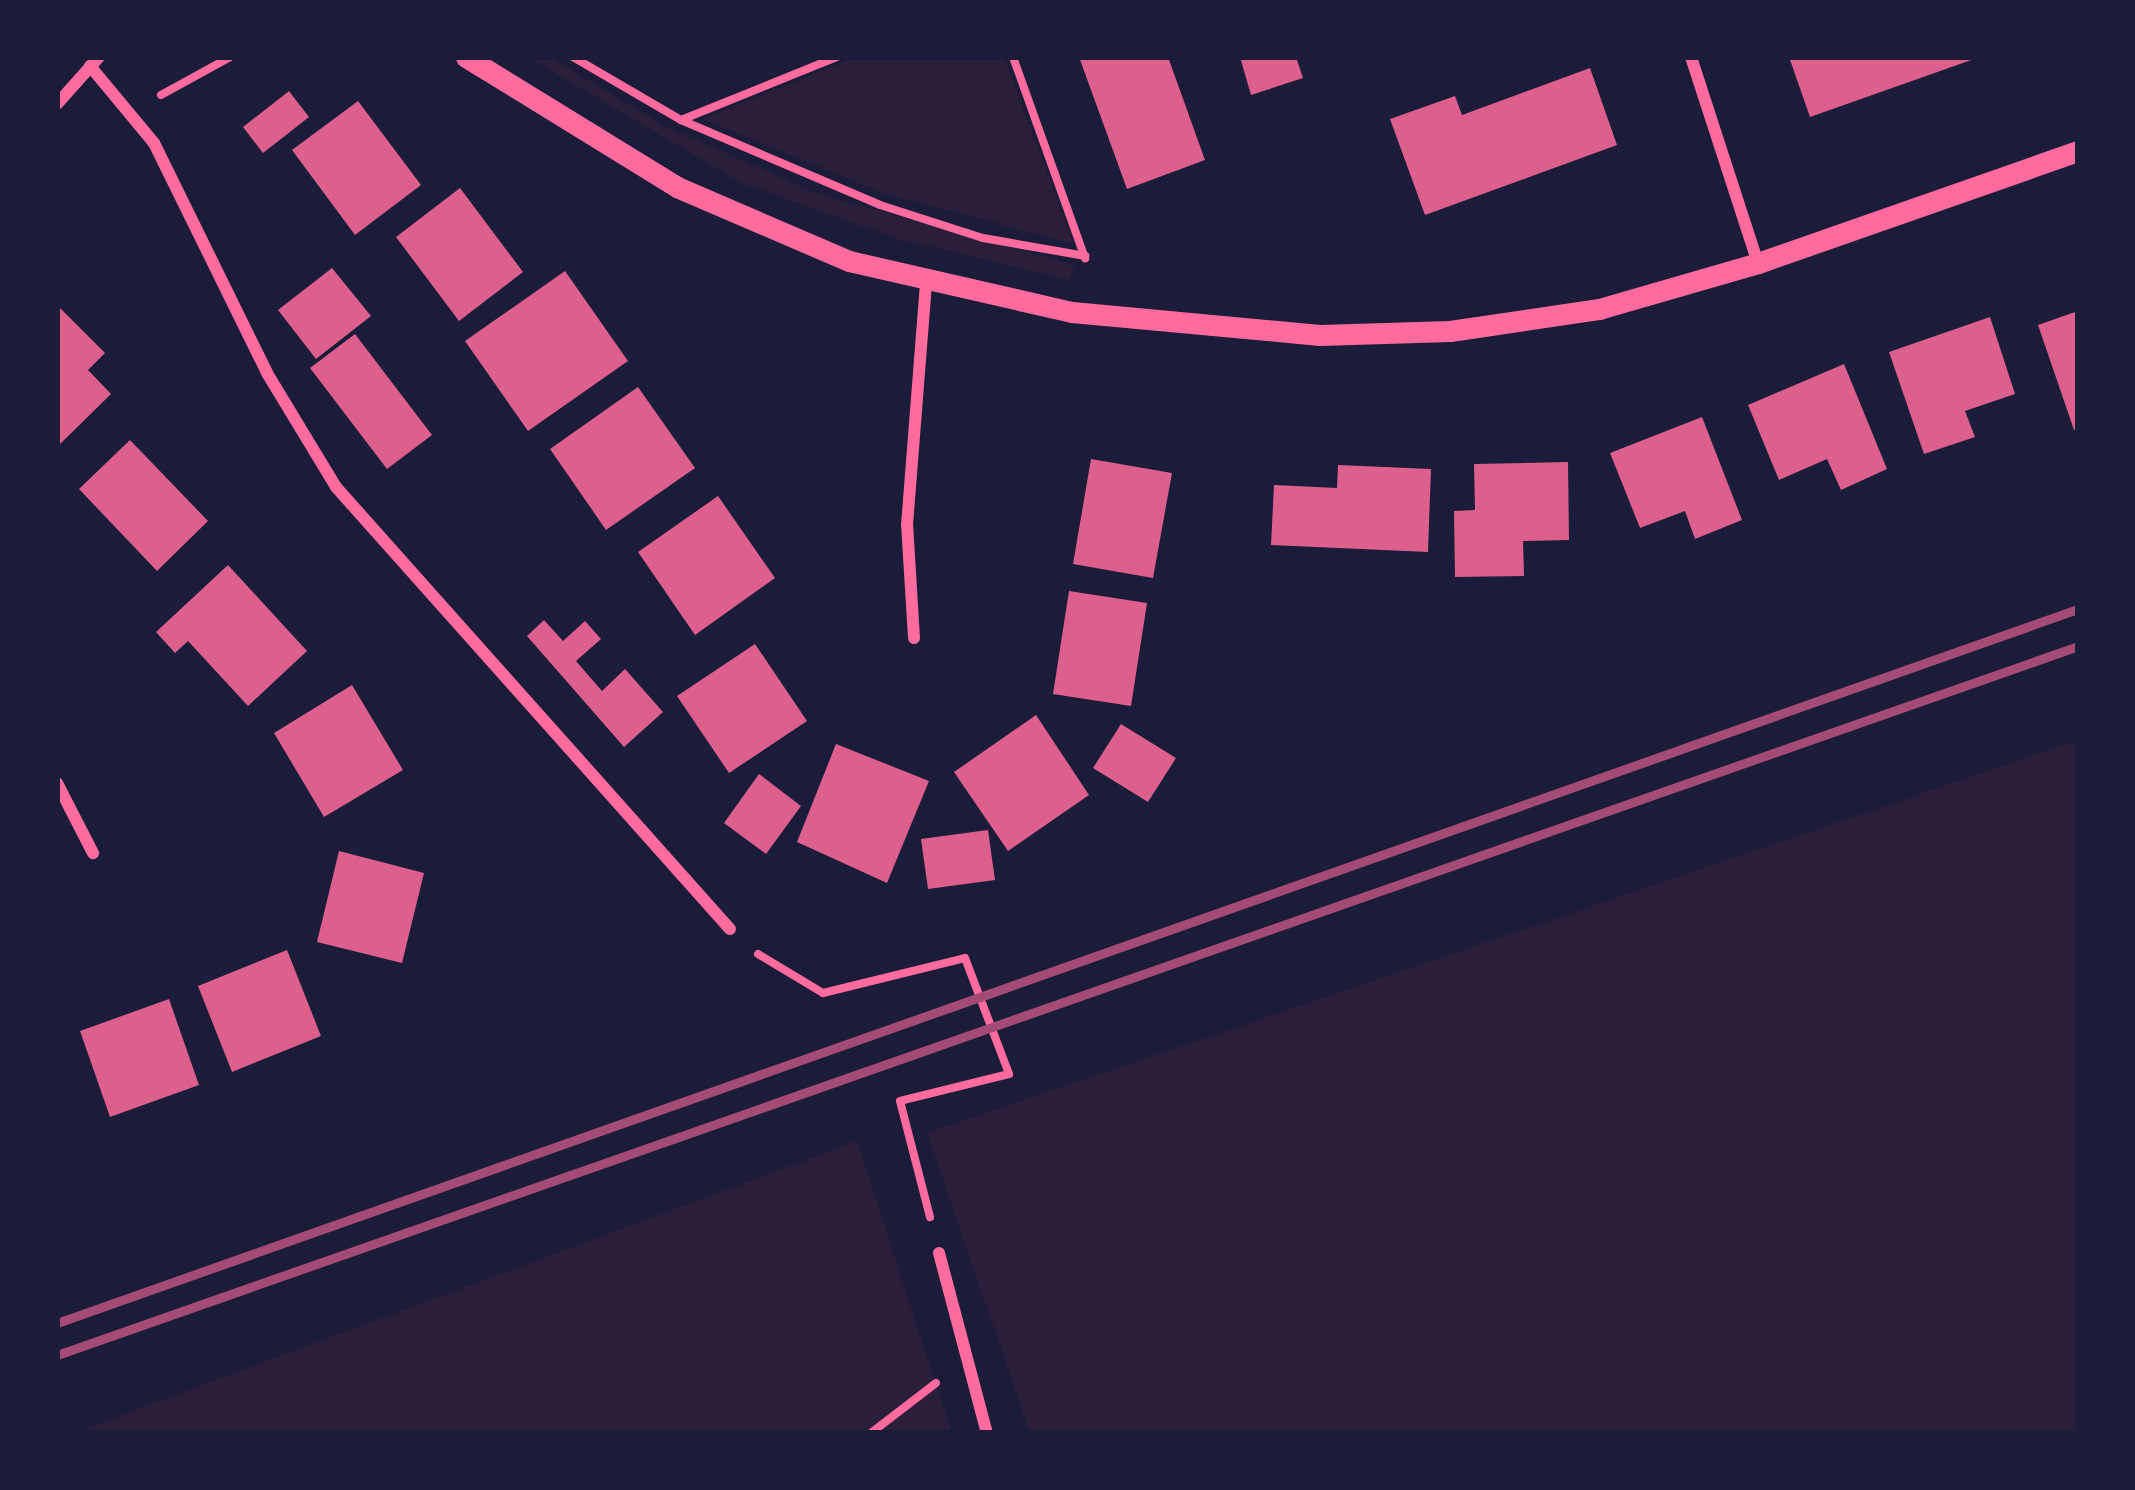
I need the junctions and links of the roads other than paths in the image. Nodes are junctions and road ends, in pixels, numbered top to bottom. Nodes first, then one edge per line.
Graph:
1 (466, 57) edge
2 (1691, 57) edge
3 (94, 62) edge
4 (57, 104) edge
5 (2078, 151) edge
6 (1758, 263) junction
7 (926, 282) junction
8 (914, 638) dead end
9 (57, 783) edge
10 (93, 853) dead end
11 (730, 929) road end
12 (939, 1253) road end
13 (987, 1433) edge

1 - 7 street
2 - 6 street
3 - 4 street
3 - 11 street
5 - 6 street
6 - 7 street
7 - 8 street
9 - 10 street
12 - 13 street

